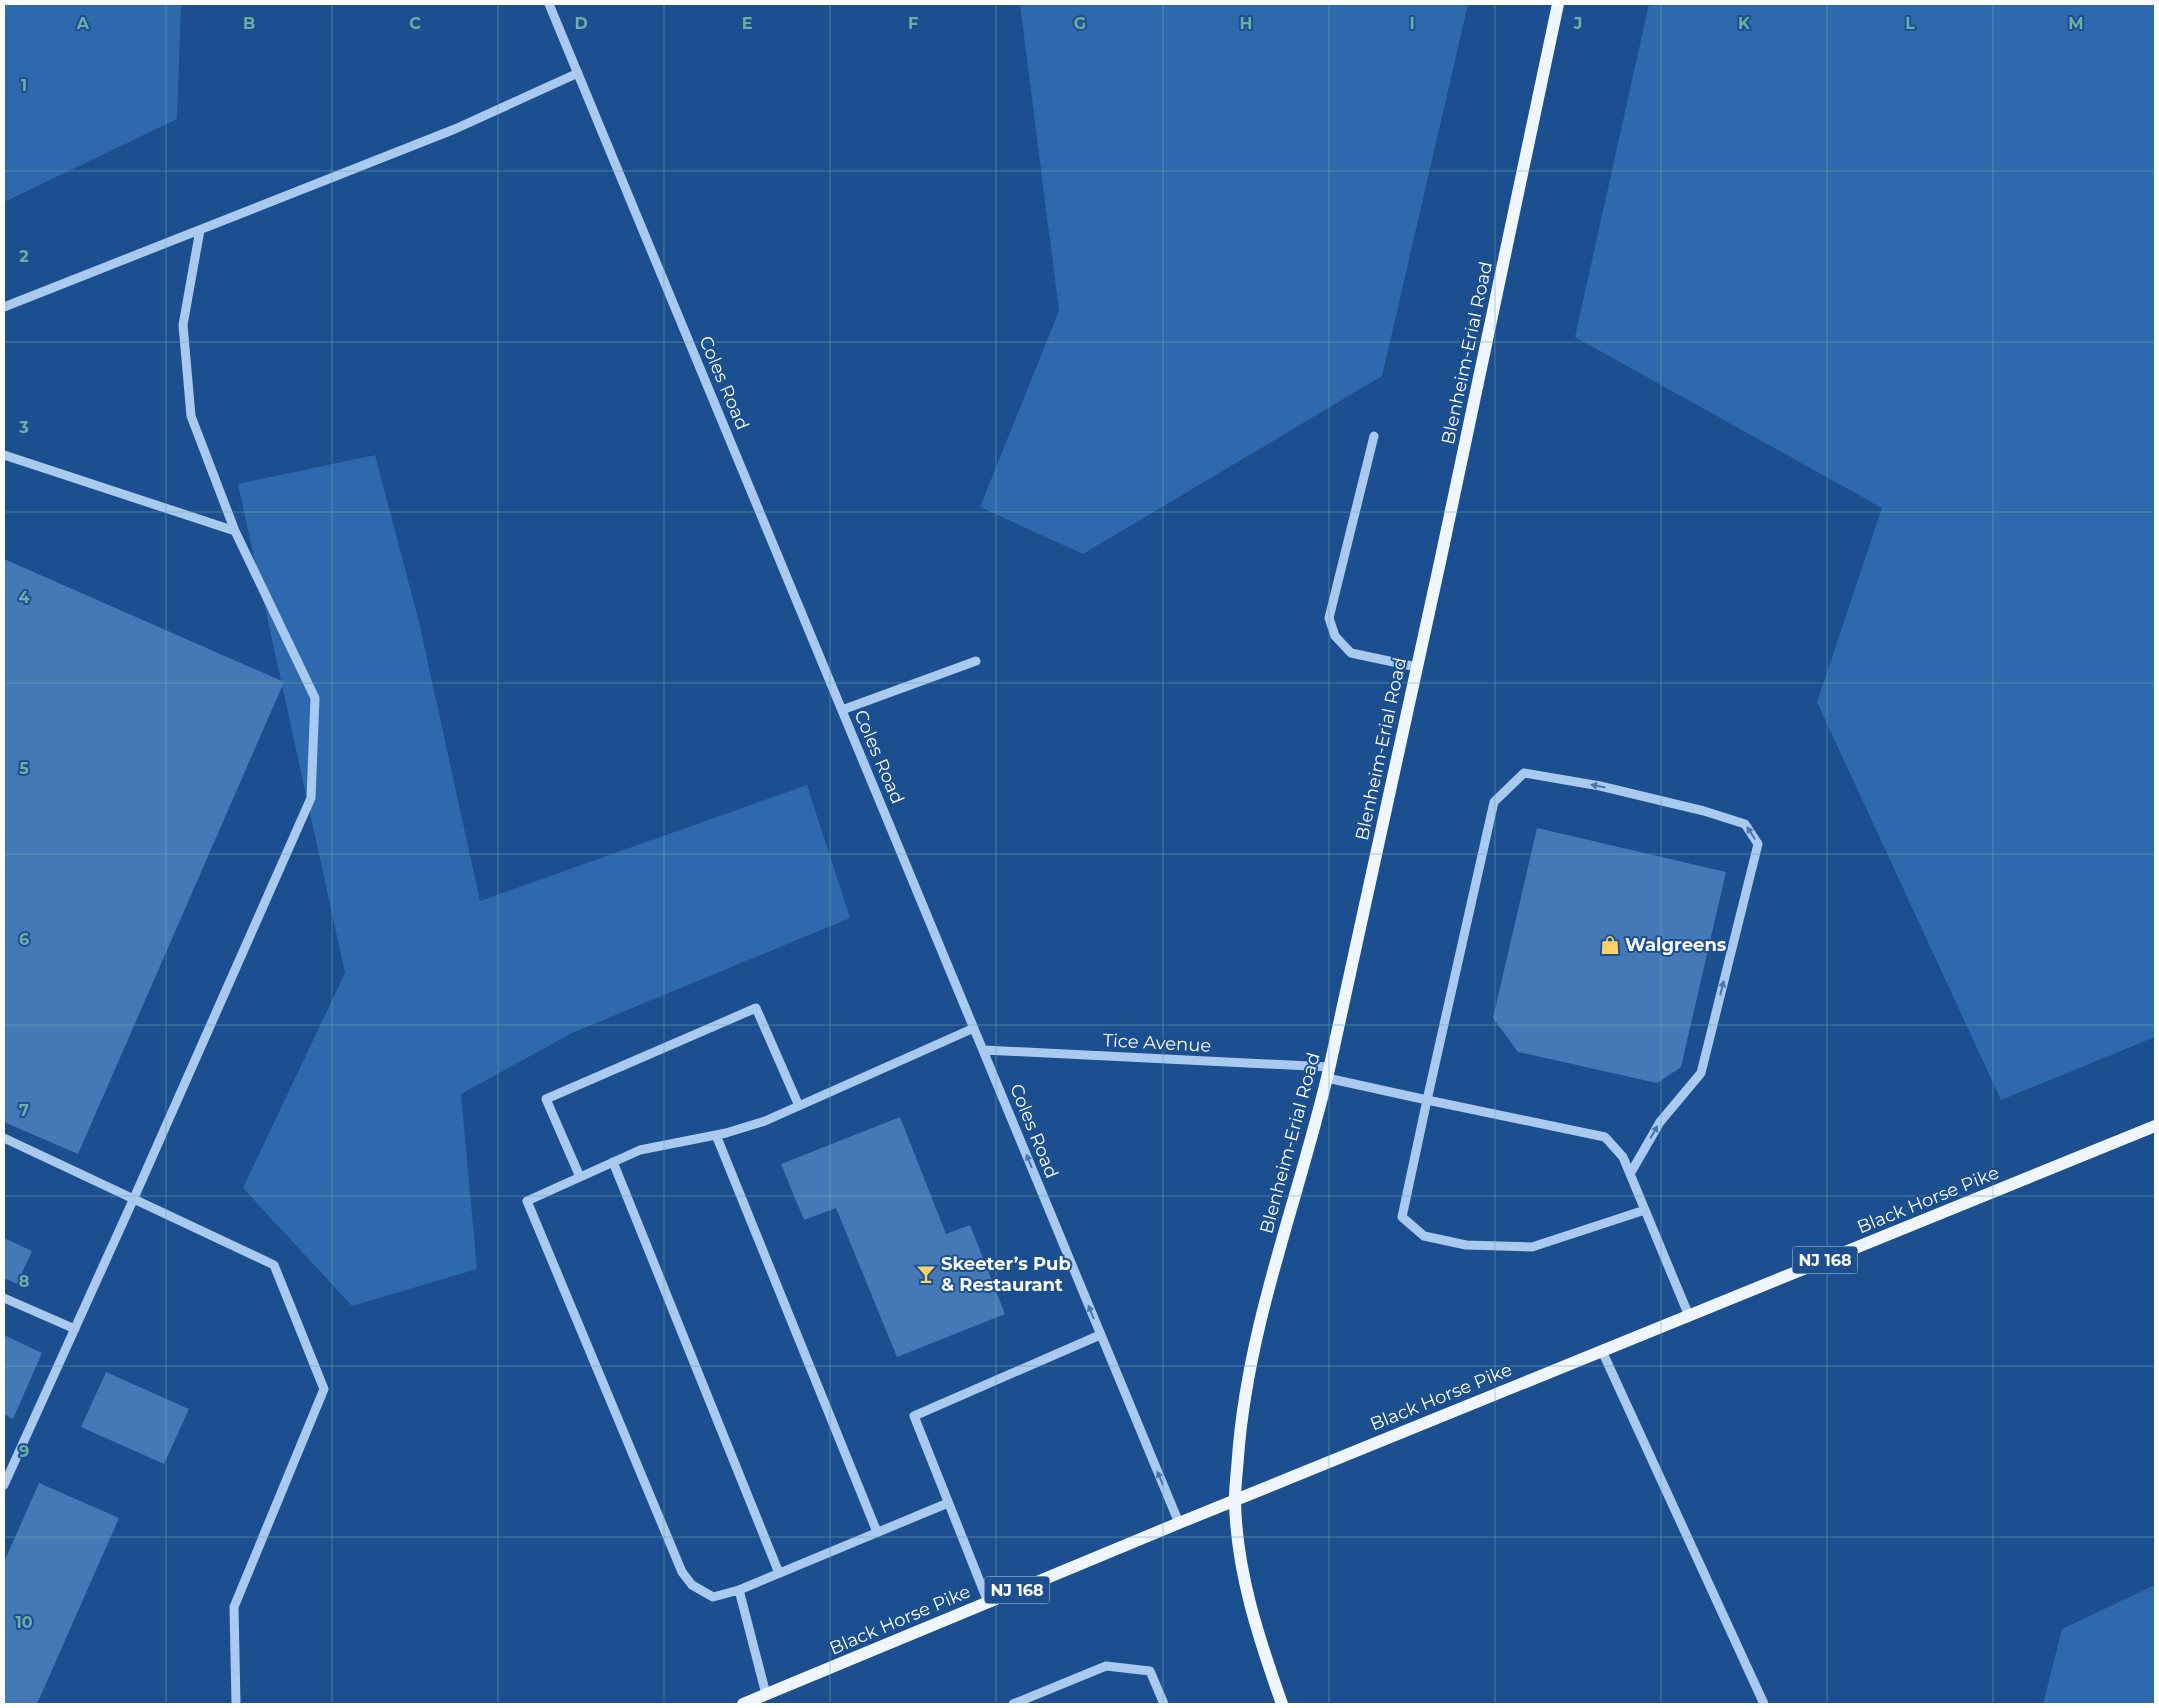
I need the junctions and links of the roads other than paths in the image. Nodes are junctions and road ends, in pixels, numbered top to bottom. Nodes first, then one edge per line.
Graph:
1 (549, 4) edge
2 (1558, 4) edge
3 (578, 73) junction
4 (200, 230) junction
5 (4, 307) edge
6 (1374, 436) dead end
7 (4, 455) edge
8 (235, 531) junction
9 (976, 661) dead end
10 (1416, 667) junction
11 (842, 710) junction
12 (974, 1028) junction
13 (984, 1050) junction
14 (1328, 1073) junction
15 (1427, 1100) junction
16 (799, 1106) junction
17 (2155, 1126) edge
18 (716, 1135) junction
19 (4, 1138) edge
20 (613, 1162) junction
21 (1630, 1174) junction
22 (580, 1177) junction
23 (134, 1198) junction
24 (1645, 1210) junction
25 (4, 1298) edge
26 (1689, 1316) junction
27 (75, 1329) junction
28 (1100, 1335) junction
29 (1602, 1351) junction
30 (4, 1485) edge
31 (1235, 1500) junction
32 (948, 1503) junction
33 (1180, 1522) junction
34 (877, 1532) junction
35 (779, 1573) junction
36 (739, 1590) junction
37 (988, 1602) junction
38 (766, 1694) junction
39 (236, 1704) edge
40 (743, 1704) edge
41 (1013, 1704) edge
42 (1164, 1704) edge
43 (1282, 1704) edge
44 (1764, 1704) edge

1 - 3 street, Coles Road
2 - 10 main road, Blenheim-Erial Road
3 - 4 street
3 - 11 street, Coles Road
4 - 5 street
4 - 8 street
6 - 10 street
7 - 8 street
8 - 23 street
9 - 11 street
10 - 14 main road, Blenheim-Erial Road
11 - 12 street, Coles Road
12 - 13 street, Coles Road
12 - 16 street
13 - 14 street, Tice Avenue
28 -> 13 street, Coles Road
14 - 15 street, Tice Avenue
14 - 31 main road, Blenheim-Erial Road
15 - 21 street, Tice Avenue
21 -> 15 street
15 - 24 street
16 - 18 street
16 - 22 street
17 - 26 main road, Black Horse Pike / NJ 168
18 - 20 street
18 - 34 street
19 - 23 street
20 - 22 street
20 - 35 street
21 - 24 street, Tice Avenue
22 - 36 street
23 - 27 street
23 - 39 street
24 - 26 street, Tice Avenue
25 - 27 street
26 - 29 main road, Black Horse Pike / NJ 168
27 - 30 street
28 - 32 street
33 -> 28 street, Coles Road
29 - 31 main road, Black Horse Pike / NJ 168
29 - 44 street
31 - 33 main road, Black Horse Pike / NJ 168
31 - 43 main road, Blenheim-Erial Road
32 - 34 street
32 - 37 street
33 - 37 main road, Black Horse Pike / NJ 168
34 - 35 street
35 - 36 street
36 - 38 street
37 - 38 main road, Black Horse Pike / NJ 168
38 - 40 main road, Black Horse Pike / NJ 168
41 - 42 street

